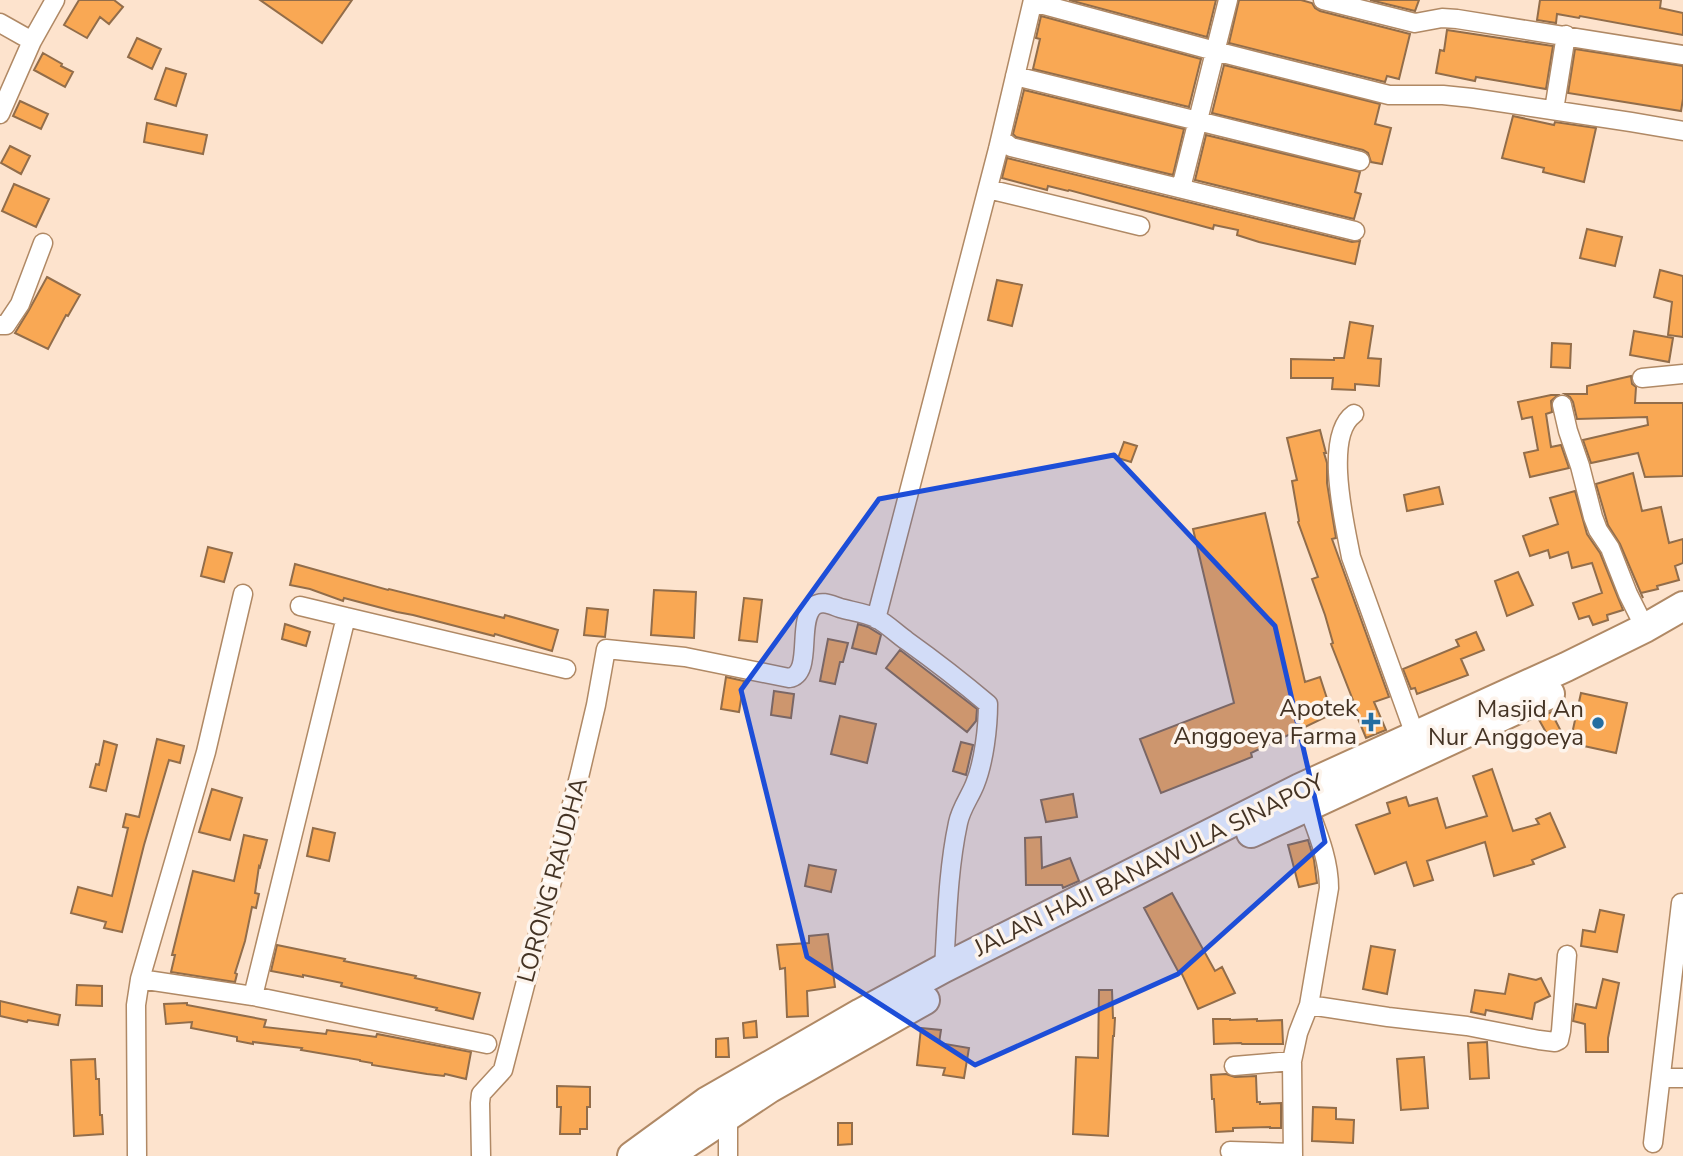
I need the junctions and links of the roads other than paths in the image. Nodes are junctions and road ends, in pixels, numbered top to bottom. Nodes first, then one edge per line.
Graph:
1 (55, 0) edge
2 (1228, 0) edge
3 (1323, 0) edge
4 (1033, 1) edge
5 (0, 23) edge
6 (1566, 35) junction
7 (32, 41) junction
8 (1214, 51) junction
9 (1683, 55) edge
10 (1015, 75) junction
11 (1554, 110) junction
12 (0, 114) edge
13 (1198, 121) junction
14 (1683, 131) edge
15 (1001, 139) junction
16 (1360, 161) dead end
17 (1181, 188) junction
18 (988, 189) junction
19 (1140, 226) dead end
20 (1355, 231) dead end
21 (43, 243) dead end
22 (0, 325) edge
23 (1683, 374) edge
24 (1642, 377) dead end
25 (1562, 405) dead end
26 (1354, 414) dead end
27 (243, 594) dead end
28 (300, 606) dead end
29 (1683, 606) edge
30 (346, 617) junction
31 (876, 619) junction
32 (1683, 625) edge
33 (1645, 628) junction
34 (566, 669) dead end
35 (1523, 697) junction
36 (1415, 735) junction
37 (1308, 807) junction
38 (1681, 903) edge
39 (1567, 955) dead end
40 (944, 968) junction
41 (140, 979) junction
42 (253, 996) junction
43 (1310, 1005) junction
44 (487, 1044) dead end
45 (1292, 1061) junction
46 (1234, 1066) dead end
47 (1662, 1078) junction
48 (1683, 1078) edge
49 (728, 1116) junction
50 (1653, 1143) dead end
51 (1230, 1151) dead end
52 (1293, 1154) edge
53 (137, 1156) edge
54 (481, 1156) edge
55 (632, 1156) edge
56 (668, 1156) edge
57 (727, 1156) edge

1 - 7 street
2 - 8 street
3 - 6 street
4 - 8 street
4 - 10 street
5 - 7 street
6 - 9 street
6 - 11 street
7 - 12 street
8 - 11 street
8 - 13 street
10 - 13 street
10 - 15 street
11 - 14 street
13 - 16 street
13 - 17 street
15 - 17 street
15 - 18 street
17 - 20 street
18 - 19 street
18 - 31 street
21 - 22 street
23 - 24 street
25 - 33 street
26 - 36 street
27 - 41 street
28 - 30 street
29 - 33 highway, JALAN HAJI BANAWULA SINAPOY
30 - 34 street
30 - 42 street
31 - 40 street
31 - 54 street, LORONG RAUDHA
32 - 35 highway, JALAN HAJI BANAWULA SINAPOY
33 - 35 highway, JALAN HAJI BANAWULA SINAPOY
35 - 36 highway, JALAN HAJI BANAWULA SINAPOY
35 - 37 highway, JALAN HAJI BANAWULA SINAPOY
36 - 40 highway, JALAN HAJI BANAWULA SINAPOY
37 - 43 street
37 - 49 highway, JALAN HAJI BANAWULA SINAPOY
38 - 47 street
39 - 43 street
40 - 55 highway, JALAN HAJI BANAWULA SINAPOY
41 - 42 street
41 - 53 street
42 - 44 street
43 - 45 street
45 - 46 street
45 - 52 street
47 - 48 street
47 - 50 street
49 - 56 highway, JALAN HAJI BANAWULA SINAPOY
49 - 57 street
51 - 52 street

